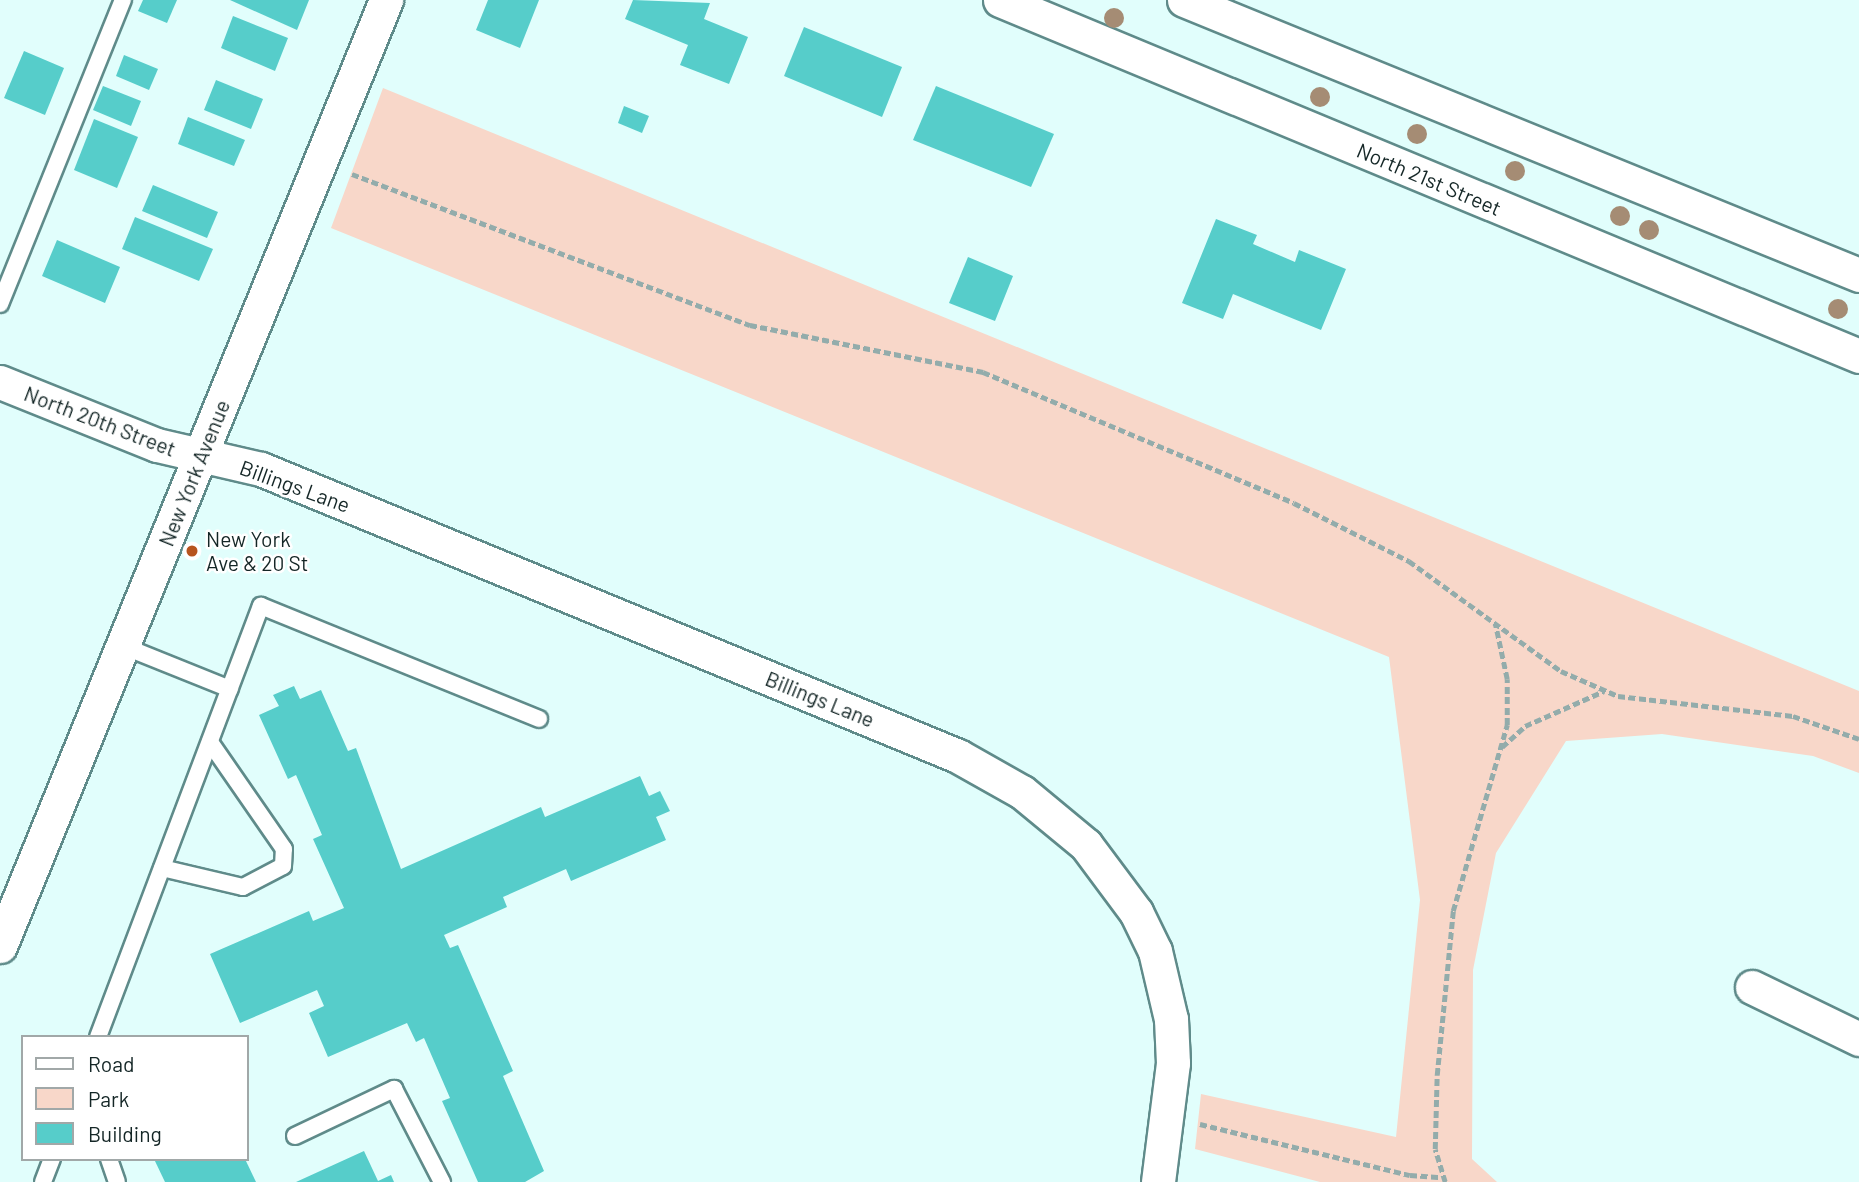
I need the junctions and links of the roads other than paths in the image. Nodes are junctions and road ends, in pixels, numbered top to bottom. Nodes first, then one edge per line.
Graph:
1 (123, 0) edge
2 (386, 0) edge
3 (1184, 0) edge
4 (1010, 2) edge
5 (1859, 275) edge
6 (0, 304) edge
7 (1859, 356) edge
8 (0, 382) edge
9 (201, 456) junction
10 (123, 646) junction
11 (230, 689) junction
12 (539, 719) dead end
13 (210, 742) junction
14 (162, 868) junction
15 (0, 946) edge
16 (1752, 987) dead end
17 (99, 1035) edge
18 (1859, 1039) edge
19 (295, 1136) dead end
20 (51, 1161) edge
21 (110, 1161) edge
22 (43, 1182) edge
23 (117, 1182) edge
24 (442, 1182) edge
25 (1158, 1182) edge

1 - 6 lane
2 - 9 street, New York Avenue
3 - 5 street
4 - 7 street, North 21st Street
8 - 9 street, North 20th Street
9 - 10 street, New York Avenue
9 - 25 street, Billings Lane
10 - 11 lane
10 - 15 street, New York Avenue
11 - 12 lane
11 - 13 lane
13 - 14 lane
13 - 14 lane
14 - 17 lane
16 - 18 street
19 - 24 lane
20 - 22 lane
21 - 23 lane

